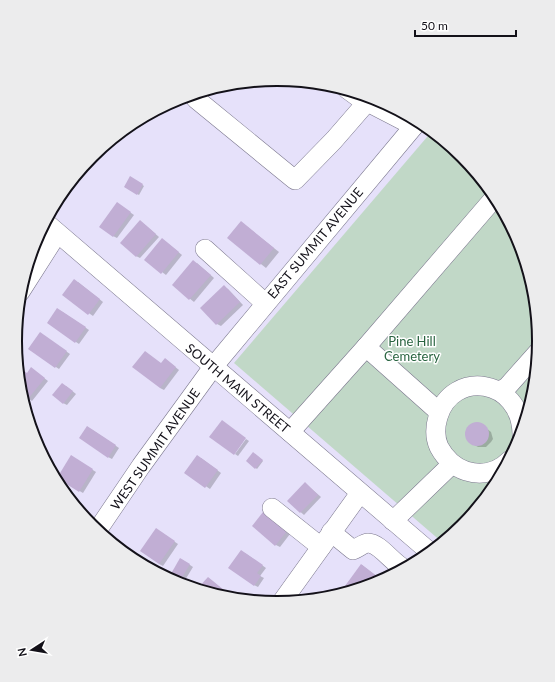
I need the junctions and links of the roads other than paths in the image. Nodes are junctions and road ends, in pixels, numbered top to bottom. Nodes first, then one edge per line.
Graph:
1 (197, 98) edge
2 (368, 102) edge
3 (373, 104) edge
4 (391, 112) edge
5 (414, 126) edge
6 (491, 201) edge
7 (51, 228) edge
8 (205, 249) dead end
9 (38, 252) edge
10 (265, 303) junction
11 (370, 342) junction
12 (532, 359) edge
13 (212, 367) junction
14 (531, 376) edge
15 (506, 396) junction
16 (443, 406) junction
17 (521, 418) edge
18 (290, 432) junction
19 (452, 464) junction
20 (500, 467) edge
21 (360, 493) junction
22 (272, 508) dead end
23 (393, 521) junction
24 (101, 526) edge
25 (326, 540) junction
26 (423, 550) edge
27 (399, 566) edge
28 (286, 596) edge

1 - 2 street
3 - 4 street
5 - 10 street, EAST SUMMIT AVENUE
6 - 11 street
7 - 9 street
7 - 13 street, SOUTH MAIN STREET
8 - 10 street
10 - 13 street, EAST SUMMIT AVENUE
11 - 16 street
11 - 18 street
12 - 15 street
13 - 18 street, SOUTH MAIN STREET
13 - 24 street, WEST SUMMIT AVENUE
14 - 15 street
15 - 16 street
15 - 17 street
16 - 19 street
18 - 21 street, SOUTH MAIN STREET
19 - 20 street
19 - 23 street
21 - 23 street, SOUTH MAIN STREET
21 - 25 street
22 - 25 street
23 - 26 street, SOUTH MAIN STREET
25 - 27 street
25 - 28 street

